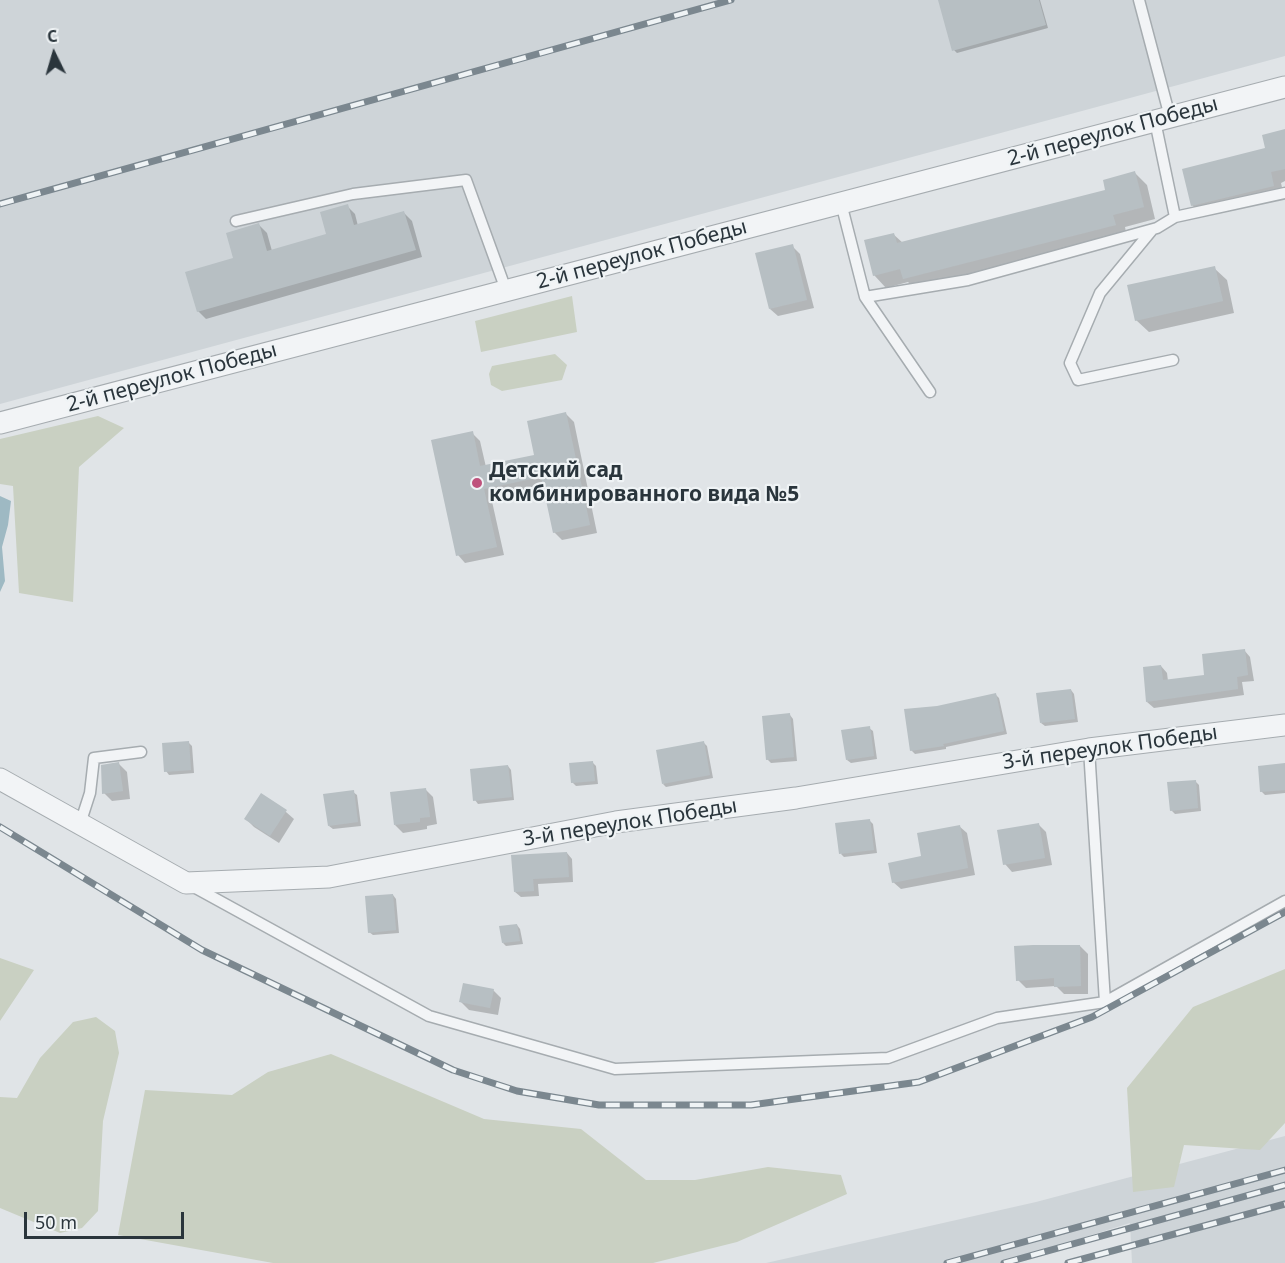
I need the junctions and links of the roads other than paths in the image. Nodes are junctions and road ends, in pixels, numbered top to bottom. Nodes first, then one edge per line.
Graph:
1 (1140, 0) edge
2 (1285, 87) edge
3 (1162, 119) junction
4 (1285, 193) edge
5 (841, 203) junction
6 (1174, 217) junction
7 (236, 221) dead end
8 (1152, 230) junction
9 (506, 290) junction
10 (865, 297) junction
11 (1173, 360) dead end
12 (930, 393) dead end
13 (0, 423) edge
14 (1285, 725) edge
15 (1089, 748) junction
16 (141, 752) dead end
17 (0, 779) edge
18 (80, 824) junction
19 (186, 883) junction
20 (1285, 901) edge
21 (1105, 1002) junction

1 - 3 lane
2 - 3 street, 2-й переулок Победы
3 - 5 street, 2-й переулок Победы
3 - 6 lane
4 - 6 lane
5 - 9 street, 2-й переулок Победы
5 - 10 lane
6 - 8 lane
7 - 9 lane
8 - 10 lane
8 - 11 lane
9 - 13 street, 2-й переулок Победы
10 - 12 lane
14 - 15 street, 3-й переулок Победы
15 - 19 street, 3-й переулок Победы
15 - 21 lane
16 - 18 lane
17 - 18 street
18 - 19 street
19 - 21 lane
20 - 21 lane

